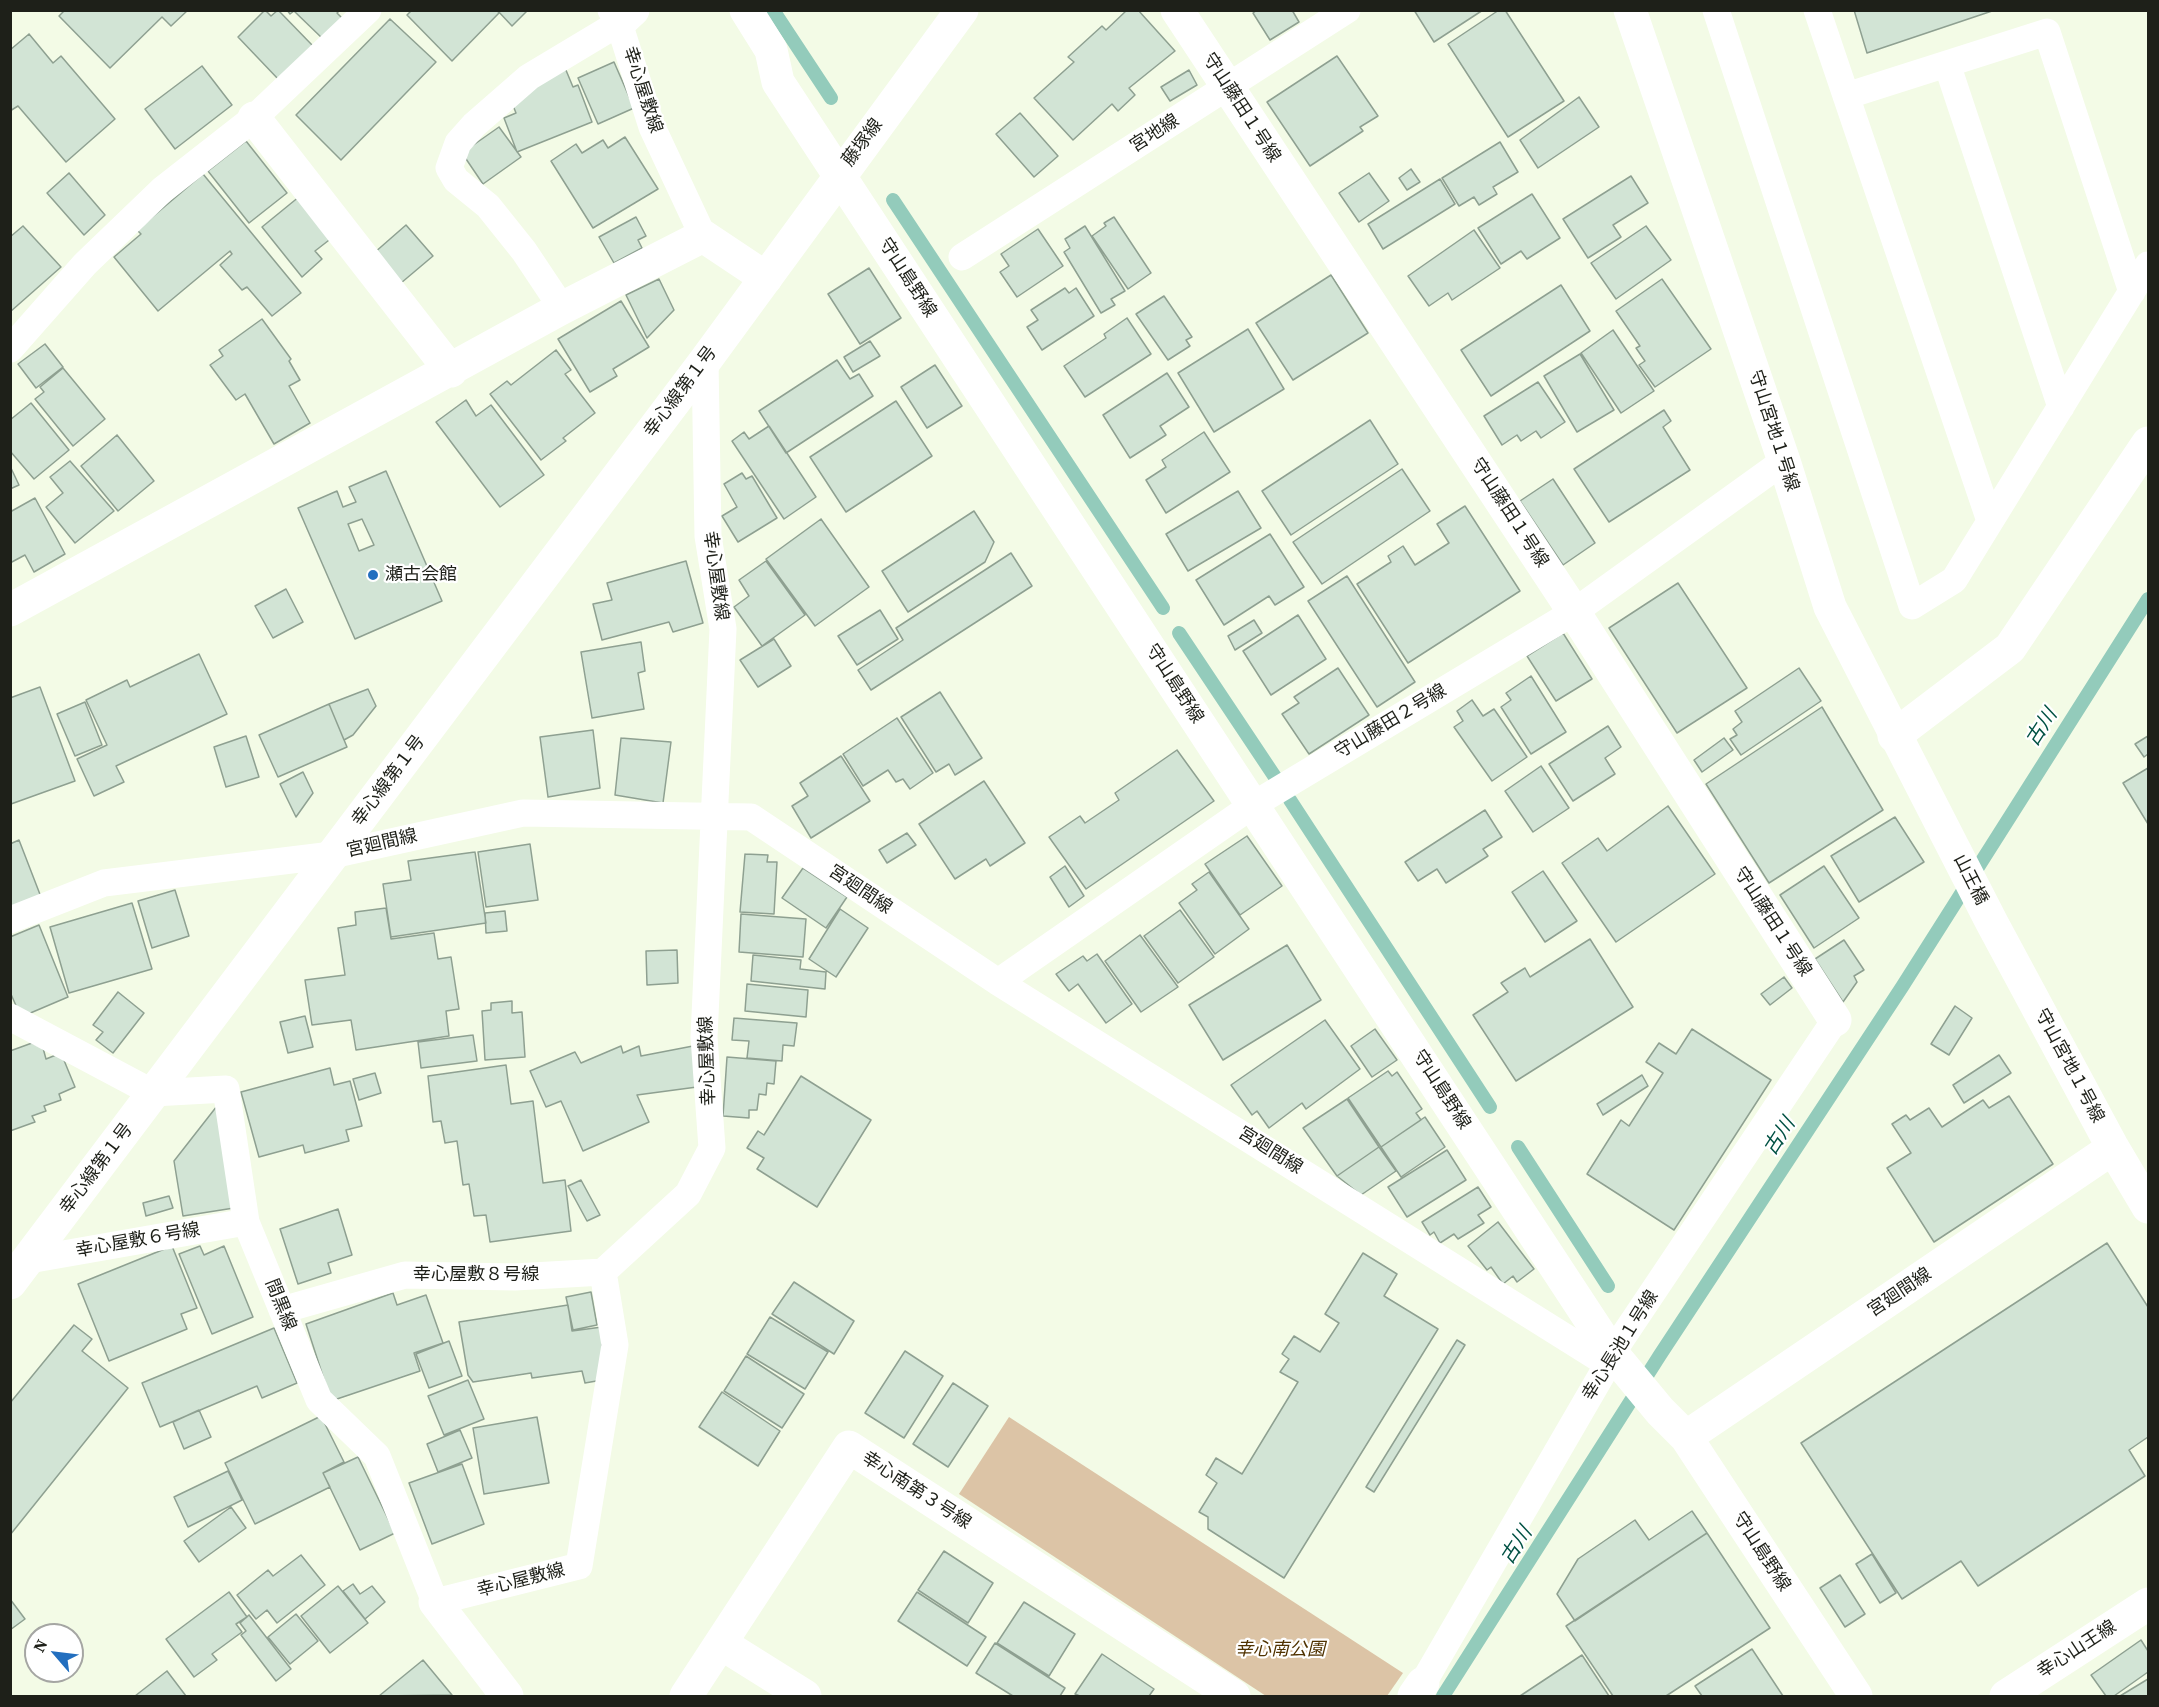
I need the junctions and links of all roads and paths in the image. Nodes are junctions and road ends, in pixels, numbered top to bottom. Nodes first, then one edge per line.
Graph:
1 (368, 10) edge
2 (746, 10) edge
3 (962, 10) edge
4 (1177, 10) edge
5 (1347, 10) edge
6 (1630, 10) edge
7 (1716, 10) edge
8 (1817, 10) edge
9 (621, 15) edge
10 (1947, 64) junction
11 (1228, 88) junction
12 (1846, 96) junction
13 (254, 118) junction
14 (839, 175) junction
15 (704, 236) junction
16 (962, 257) dead end
17 (2148, 265) edge
18 (766, 278) junction
19 (2132, 292) junction
20 (562, 308) junction
21 (10, 349) edge
22 (705, 361) junction
23 (451, 371) junction
24 (2061, 407) junction
25 (2148, 443) edge
26 (1784, 461) junction
27 (1990, 521) junction
28 (10, 610) edge
29 (1574, 612) junction
30 (1894, 736) junction
31 (1254, 805) junction
32 (715, 818) junction
33 (1948, 838) joint
34 (332, 855) junction
35 (10, 920) edge
36 (1992, 923) joint
37 (998, 982) junction
38 (10, 1017) edge
39 (1835, 1020) joint
40 (153, 1093) junction
41 (2113, 1148) junction
42 (2148, 1207) edge
43 (246, 1222) junction
44 (20, 1271) edge
45 (603, 1272) junction
46 (282, 1311) junction
47 (1610, 1358) junction
48 (1686, 1437) junction
49 (435, 1602) junction
50 (2148, 1604) edge
51 (722, 1644) junction
52 (1418, 1690) edge
53 (507, 1696) edge
54 (687, 1696) edge
55 (805, 1696) edge
56 (1234, 1696) edge
57 (1856, 1696) edge
58 (2006, 1696) edge

1 - 13 lane
2 - 14 street, 守山島野線
3 - 14 street, 藤塚線
4 - 11 street, 守山藤田１号線
5 - 11 lane, 宮地線
6 - 26 street, 守山宮地１号線
7 - 27 lane
8 - 12 lane
9 - 15 lane, 幸心屋敷線
9 - 20 lane
10 - 12 lane
10 - 19 lane
10 - 24 lane
11 - 16 lane, 宮地線
11 - 29 street, 守山藤田１号線
12 - 27 lane
13 - 21 lane
13 - 23 street
14 - 18 street, 藤塚線
14 - 31 street, 守山島野線
15 - 18 street
15 - 20 street
17 - 19 lane
18 - 22 street, 幸心線第１号
19 - 24 lane
20 - 23 street
22 - 32 lane, 幸心屋敷線
22 - 34 street, 幸心線第１号
23 - 28 street
24 - 27 lane
25 - 30 street
26 - 29 lane, 守山藤田２号線
26 - 30 street, 守山宮地１号線
29 - 31 lane, 守山藤田２号線
29 - 39 street, 守山藤田１号線
30 - 33 street, 守山宮地１号線
31 - 37 lane, 守山藤田２号線
31 - 47 street, 守山島野線
32 - 34 lane, 宮廻間線
32 - 37 lane, 宮廻間線
32 - 45 lane, 幸心屋敷線
33 - 36 street, 山王橋
34 - 35 lane, 宮廻間線
34 - 40 street, 幸心線第１号
36 - 41 street, 守山宮地１号線
37 - 47 lane, 宮廻間線
38 - 40 lane
39 - 47 lane, 幸心長池１号線
40 - 43 lane, 間黒線
40 - 44 street, 幸心線第１号
41 - 42 street, 守山宮地１号線
41 - 48 street, 宮廻間線
43 - 44 lane, 幸心屋敷６号線
43 - 46 lane, 間黒線
45 - 46 lane, 幸心屋敷８号線
45 - 49 lane, 幸心屋敷線
46 - 49 lane, 間黒線
47 - 48 street, 守山島野線
47 - 52 lane, 幸心長池１号線
48 - 57 street, 守山島野線
49 - 53 street, 間黒線
50 - 58 street, 幸心山王線
51 - 54 street, 幸心南第３号線
51 - 55 street
51 - 56 street, 幸心南第３号線

